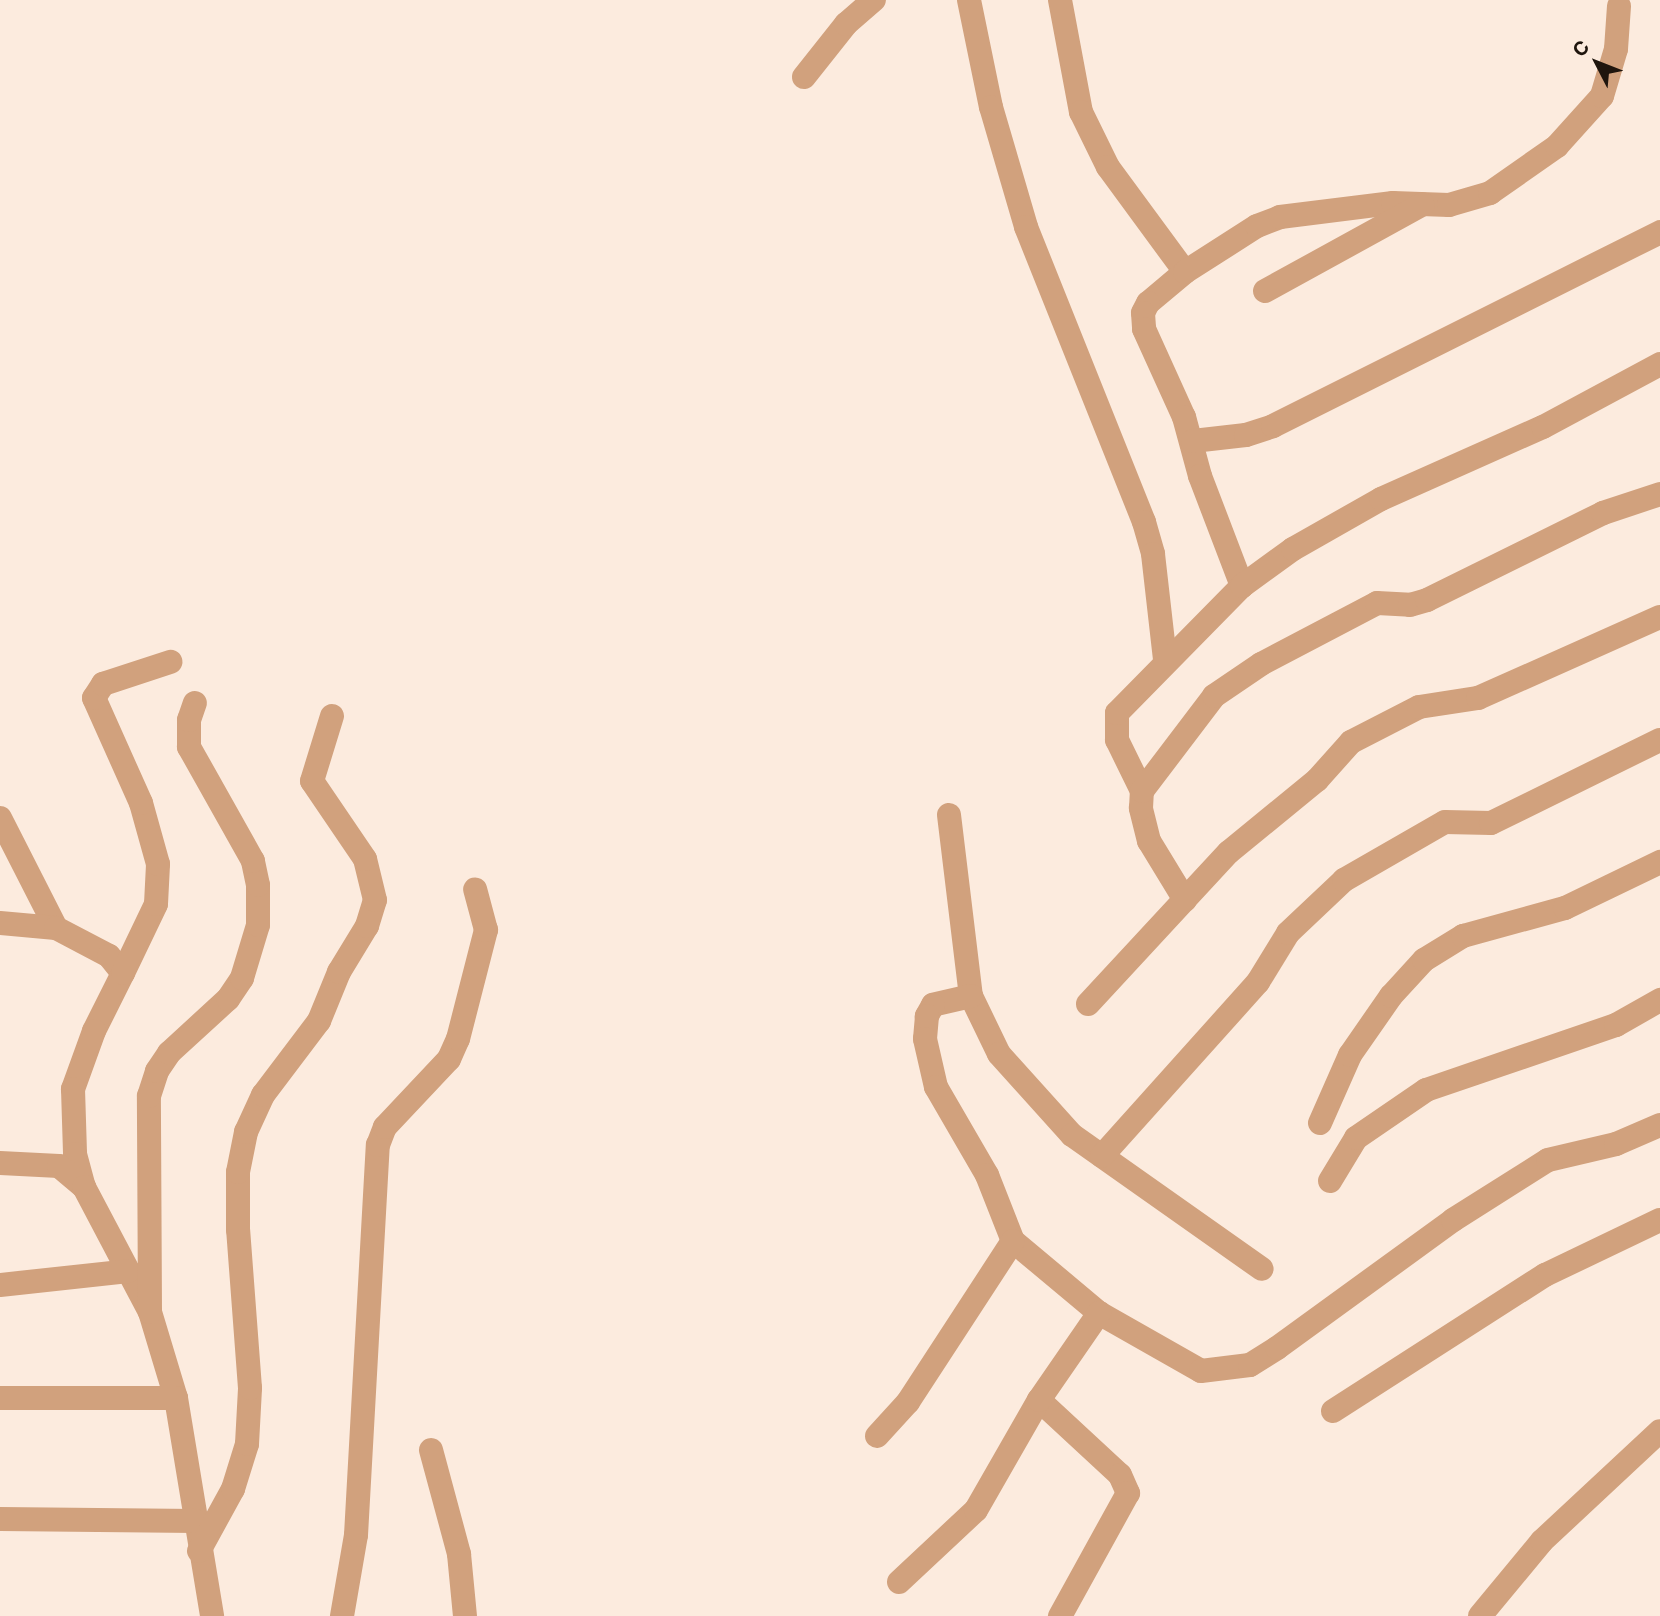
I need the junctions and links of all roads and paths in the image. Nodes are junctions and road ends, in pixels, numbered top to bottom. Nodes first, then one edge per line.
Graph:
1 (874, 0) edge
2 (970, 0) edge
3 (1060, 0) edge
4 (1619, 6) dead end
5 (803, 77) dead end
6 (1423, 204) junction
7 (1660, 232) edge
8 (1185, 272) junction
9 (1265, 291) dead end
10 (1660, 364) edge
11 (1193, 441) junction
12 (1660, 494) edge
13 (1242, 586) junction
14 (1660, 617) edge
15 (1165, 660) junction
16 (170, 663) dead end
17 (195, 703) dead end
18 (332, 716) dead end
19 (1660, 740) edge
20 (1142, 792) junction
21 (949, 815) dead end
22 (0, 818) edge
23 (1660, 862) edge
24 (475, 889) dead end
25 (1185, 900) junction
26 (0, 923) edge
27 (56, 928) junction
28 (123, 973) junction
29 (971, 996) junction
30 (1660, 1000) edge
31 (1088, 1004) dead end
32 (1320, 1123) dead end
33 (1660, 1125) edge
34 (1102, 1156) junction
35 (0, 1163) edge
36 (1330, 1181) dead end
37 (84, 1187) junction
38 (1660, 1220) edge
39 (1013, 1241) junction
40 (1262, 1269) dead end
41 (128, 1271) junction
42 (0, 1285) edge
43 (150, 1312) junction
44 (1099, 1313) junction
45 (0, 1398) edge
46 (176, 1398) junction
47 (1039, 1400) junction
48 (1333, 1411) dead end
49 (1660, 1431) edge
50 (877, 1436) dead end
51 (431, 1450) dead end
52 (0, 1519) edge
53 (196, 1521) junction
54 (200, 1551) junction
55 (900, 1582) dead end
56 (207, 1615) edge
57 (342, 1616) edge
58 (465, 1616) edge
59 (1060, 1616) edge
60 (1480, 1616) edge

1 - 5 street
2 - 15 street
3 - 8 street
4 - 6 street
6 - 8 street
6 - 9 street
7 - 11 street
8 - 11 street
10 - 13 street
11 - 13 street
12 - 20 street
13 - 15 street
14 - 25 street
15 - 20 street
16 - 28 street
17 - 43 street
18 - 54 street
19 - 34 street
20 - 25 street
21 - 29 street
22 - 27 street
23 - 32 street
24 - 57 street
25 - 31 street
26 - 27 street
27 - 28 street
28 - 37 street
29 - 34 street
29 - 39 street
30 - 36 street
33 - 44 street
34 - 40 street
35 - 37 street
37 - 41 street
38 - 48 street
39 - 44 street
39 - 50 street
41 - 42 street
41 - 43 street
43 - 46 street
44 - 47 street
45 - 46 street
46 - 53 street
47 - 55 street
47 - 59 street
49 - 60 street
51 - 58 street
52 - 53 street
53 - 54 street
54 - 56 street

